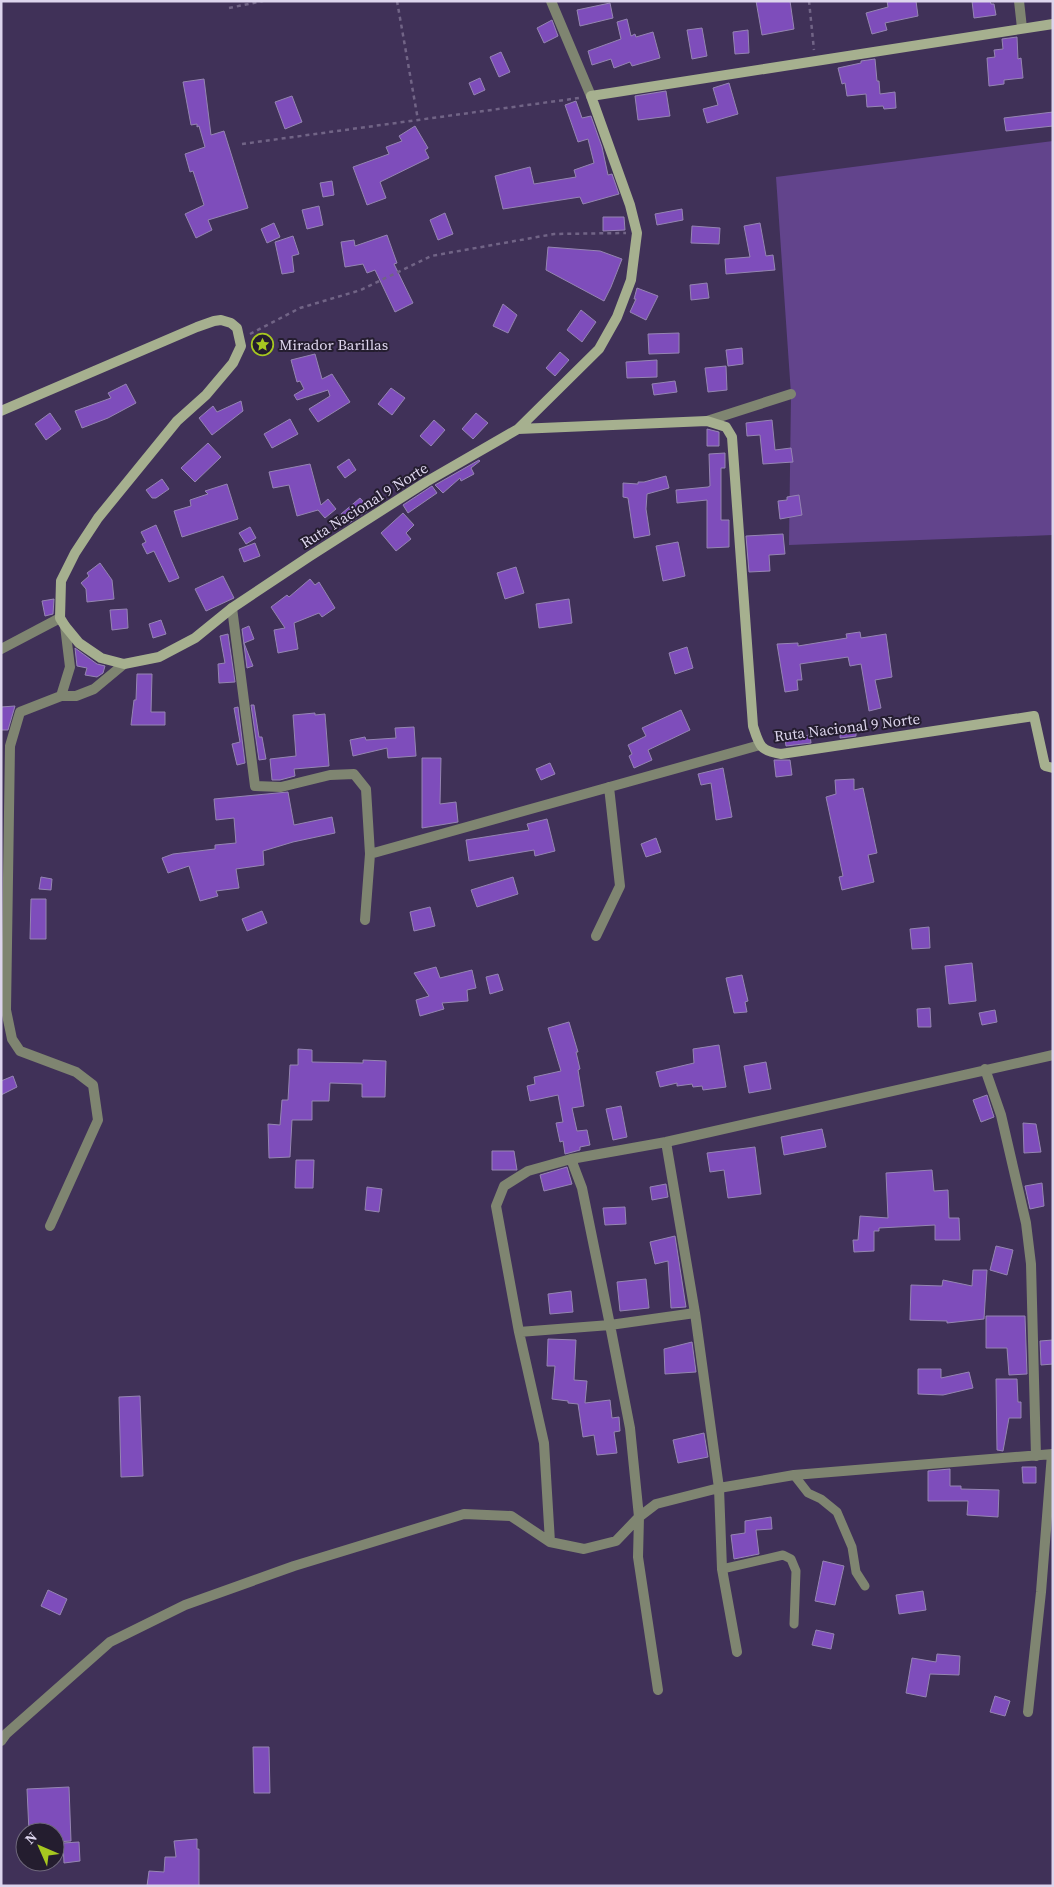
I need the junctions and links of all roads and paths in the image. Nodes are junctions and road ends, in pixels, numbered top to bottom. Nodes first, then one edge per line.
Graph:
1 (263, 1) edge
2 (397, 1) edge
3 (551, 1) edge
4 (809, 1) edge
5 (1018, 1) edge
6 (229, 8) dead end
7 (1053, 24) edge
8 (1022, 28) junction
9 (815, 61) junction
10 (591, 96) junction
11 (418, 120) junction
12 (242, 144) dead end
13 (637, 233) junction
14 (241, 338) junction
15 (792, 394) dead end
16 (1, 411) edge
17 (706, 421) junction
18 (518, 429) junction
19 (232, 608) junction
20 (63, 622) junction
21 (1, 649) edge
22 (124, 664) junction
23 (61, 696) junction
24 (760, 745) junction
25 (1053, 768) edge
26 (609, 788) junction
27 (370, 854) junction
28 (364, 920) dead end
29 (596, 936) dead end
30 (1053, 1055) edge
31 (985, 1069) junction
32 (666, 1142) junction
33 (571, 1159) junction
34 (50, 1226) dead end
35 (696, 1314) junction
36 (610, 1325) junction
37 (519, 1332) junction
38 (1052, 1454) edge
39 (1036, 1456) junction
40 (794, 1474) junction
41 (719, 1488) junction
42 (639, 1517) junction
43 (550, 1542) junction
44 (722, 1569) junction
45 (865, 1586) dead end
46 (794, 1624) dead end
47 (738, 1652) dead end
48 (658, 1690) dead end
49 (1028, 1712) dead end
50 (1, 1741) edge

1 - 6 path
2 - 11 path
3 - 10 street
4 - 9 path
5 - 8 street
7 - 8 street
8 - 9 street
9 - 10 street
10 - 11 path
10 - 13 street
11 - 12 path
13 - 14 path
13 - 18 street
14 - 16 street
14 - 20 street
15 - 17 street
17 - 18 street, Ruta Nacional 9 Norte
17 - 24 street, Ruta Nacional 9 Norte
18 - 19 street, Ruta Nacional 9 Norte
19 - 22 street, Ruta Nacional 9 Norte
19 - 27 street
20 - 21 street
20 - 22 street, Ruta Nacional 9 Norte
20 - 23 street
22 - 23 street
23 - 34 street
24 - 25 street, Ruta Nacional 9 Norte
24 - 26 street
26 - 27 street
26 - 29 street
27 - 28 street
30 - 31 street
31 - 32 street
31 - 39 street
32 - 33 street
32 - 35 street
33 - 36 street
33 - 37 street
35 - 36 street
35 - 41 street
36 - 37 street
36 - 42 street
37 - 43 street
38 - 39 street
38 - 49 street
39 - 40 street
40 - 41 street
40 - 45 lane
41 - 42 street
41 - 44 street
42 - 43 street
42 - 48 street
43 - 50 street
44 - 46 lane
44 - 47 street

